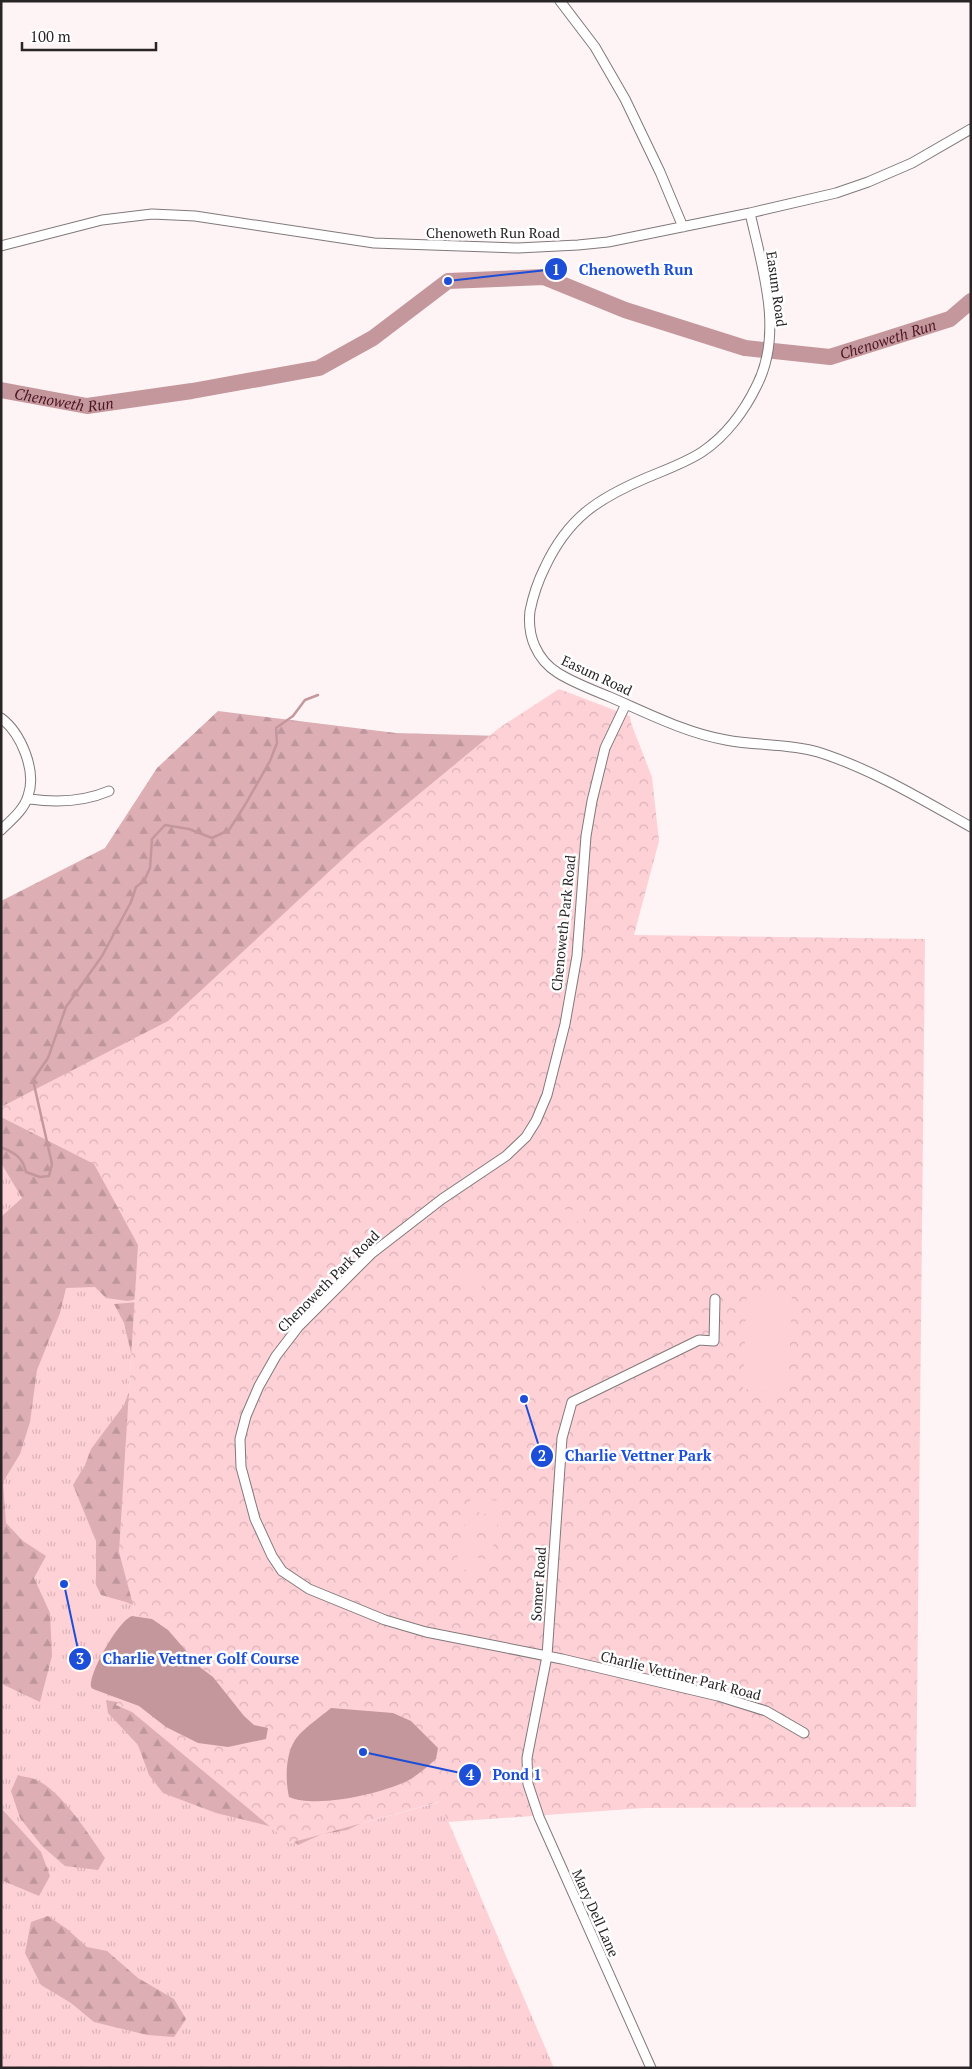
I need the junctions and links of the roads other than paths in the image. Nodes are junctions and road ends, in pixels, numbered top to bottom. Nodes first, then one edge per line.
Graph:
1 (560, 1) edge
2 (971, 129) edge
3 (750, 213) junction
4 (683, 227) junction
5 (1, 246) edge
6 (626, 704) junction
7 (1, 718) edge
8 (109, 791) dead end
9 (28, 796) junction
10 (971, 826) edge
11 (1, 830) edge
12 (715, 1299) dead end
13 (547, 1656) junction
14 (804, 1733) dead end
15 (527, 1767) joint
16 (651, 2068) edge

1 - 4 street
2 - 3 street, Chenoweth Run Road
3 - 4 street, Chenoweth Run Road
3 - 6 street, Easum Road
4 - 5 street, Chenoweth Run Road
6 - 10 street, Easum Road
6 - 13 street, Chenoweth Park Road
7 - 9 street
8 - 9 street
9 - 11 street
12 - 13 street, Somer Road
13 - 14 street, Charlie Vettiner Park Road
13 - 15 street, Somer Road
15 - 16 street, Mary Dell Lane

